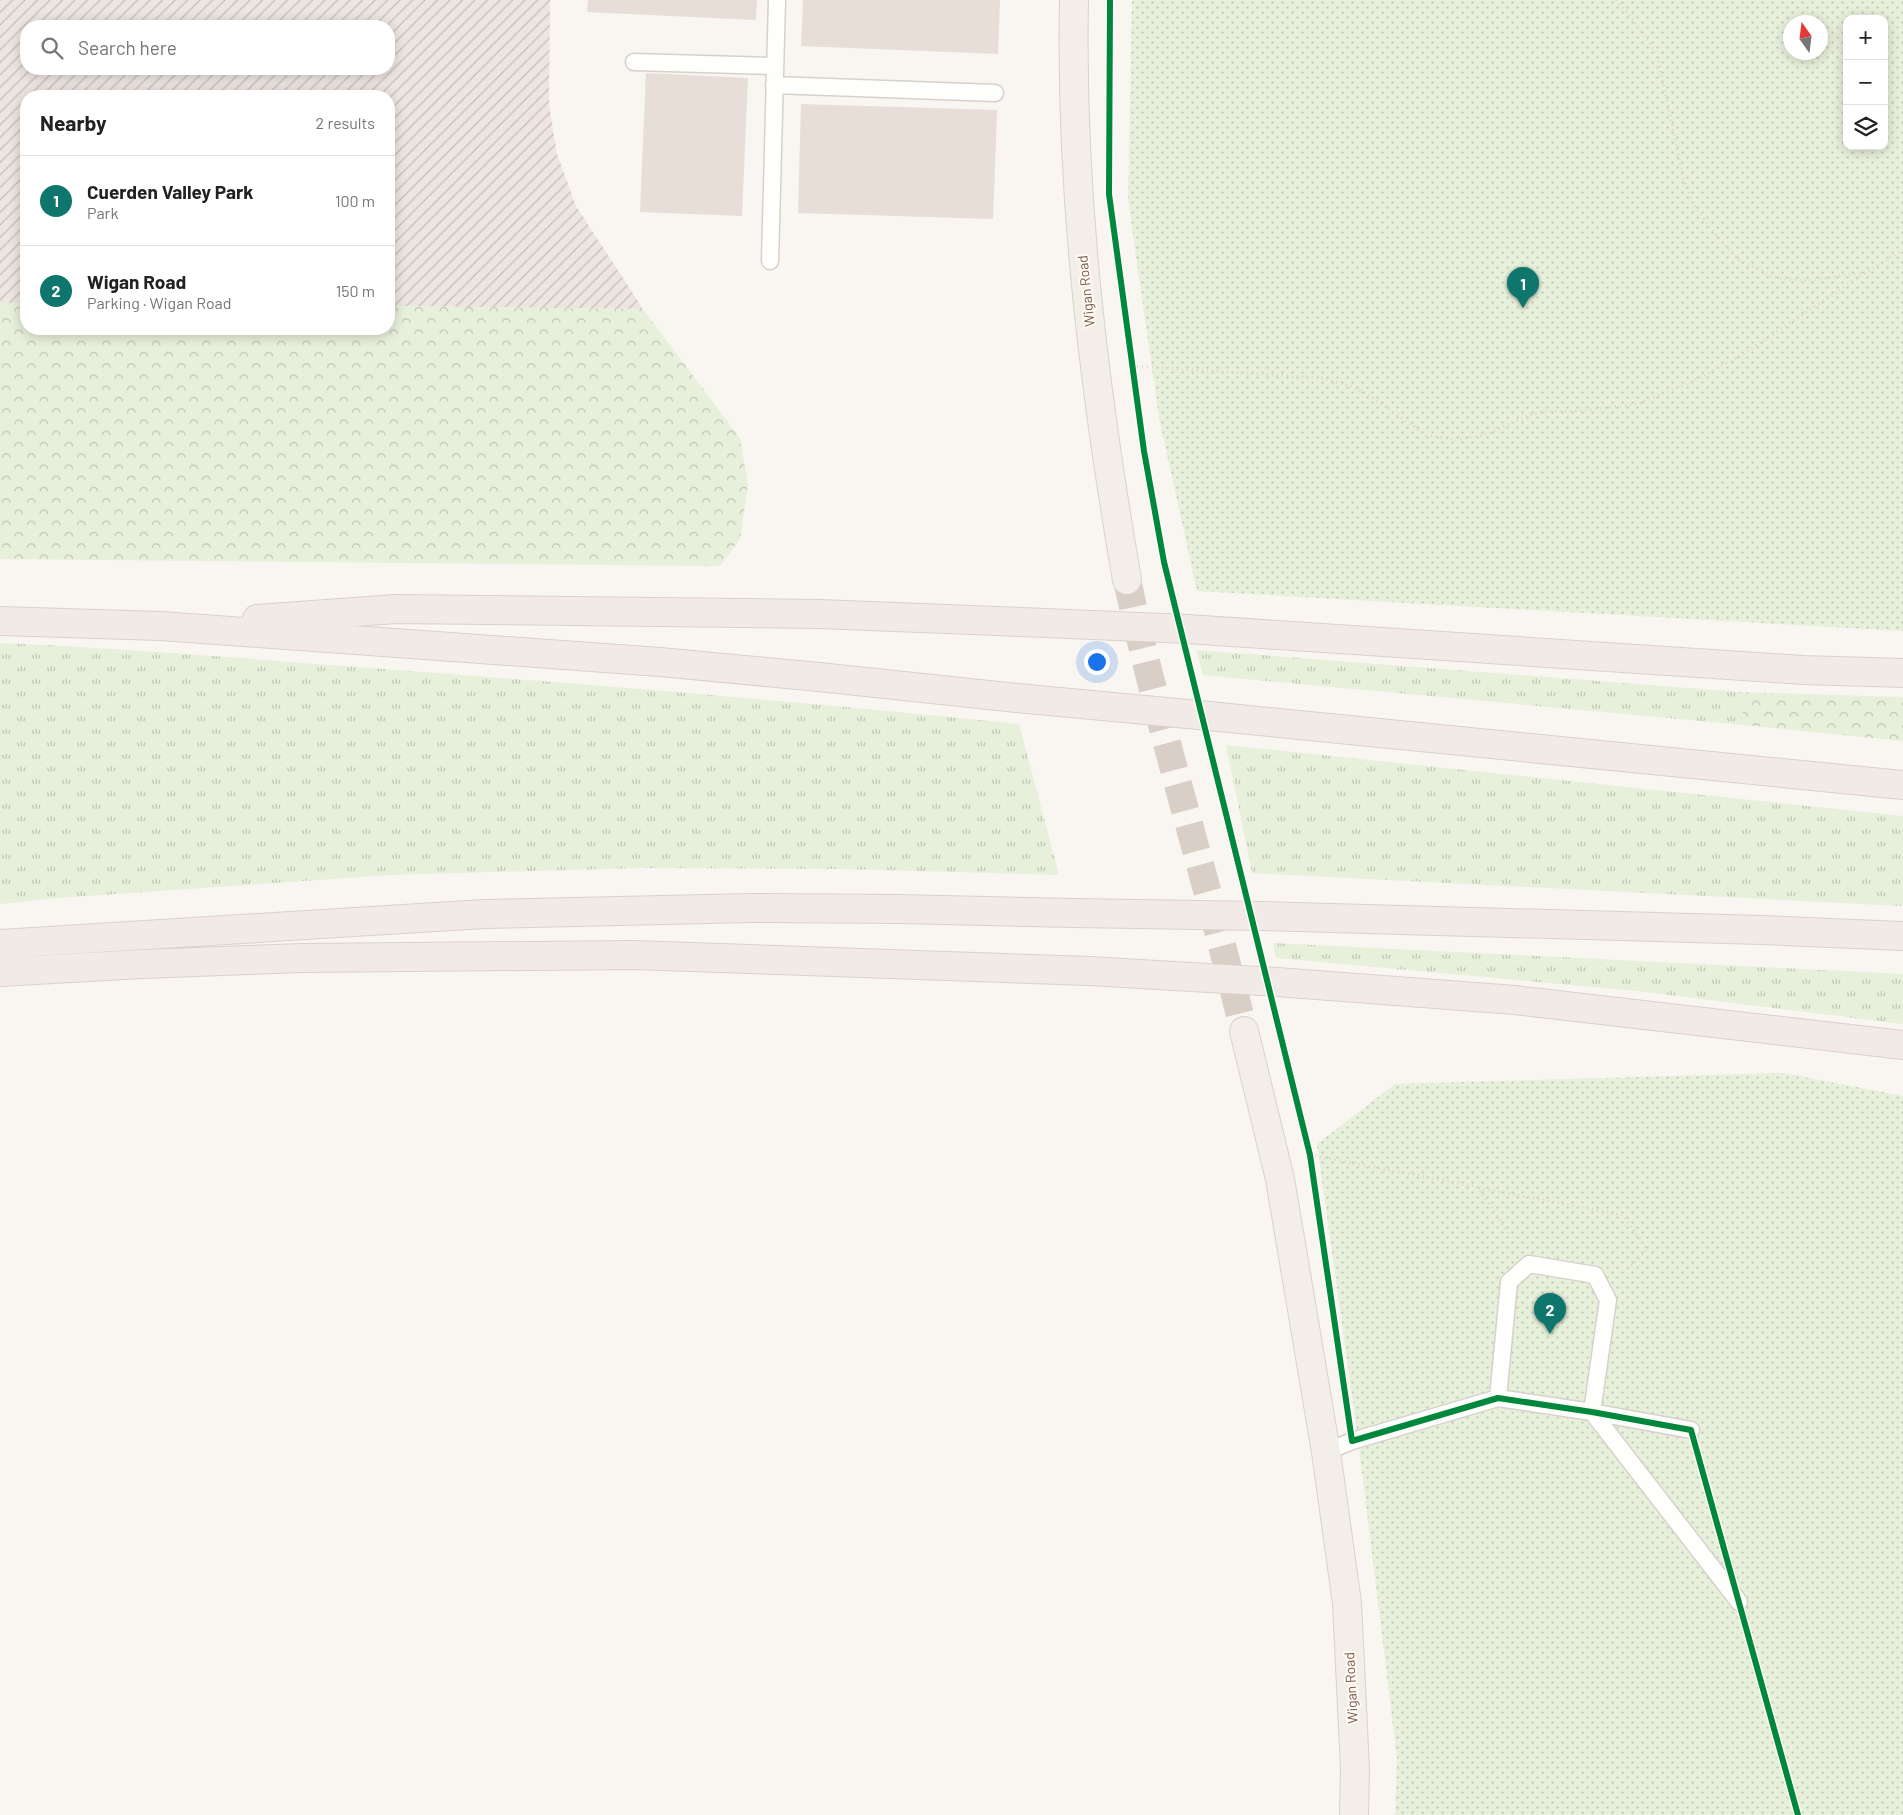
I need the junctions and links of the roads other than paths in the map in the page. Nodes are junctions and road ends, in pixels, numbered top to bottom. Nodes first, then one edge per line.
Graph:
1 (777, 0) edge
2 (1074, 0) edge
3 (634, 62) dead end
4 (774, 66) junction
5 (774, 85) junction
6 (995, 93) dead end
7 (770, 261) dead end
8 (1127, 580) tunnel mouth
9 (0, 621) edge
10 (160, 626) junction
11 (1903, 673) edge
12 (1903, 785) edge
13 (1903, 936) edge
14 (0, 944) edge
15 (0, 972) edge
16 (1244, 1031) tunnel mouth
17 (1903, 1045) edge
18 (1498, 1398) junction
19 (1592, 1412) junction
20 (1691, 1430) dead end
21 (1326, 1452) junction
22 (1739, 1602) dead end
23 (1354, 1815) edge

1 - 4 lane
2 - 8 main road, Wigan Road
3 - 4 lane
4 - 5 lane
5 - 6 lane
5 - 7 lane
9 - 10 highway
10 - 11 highway, bridge
10 - 12 highway, bridge
13 - 14 highway, bridge
15 - 17 highway, bridge
16 - 21 main road, Wigan Road
18 - 19 lane
18 - 19 lane
18 - 21 lane
19 - 20 lane
19 - 22 lane
21 - 23 main road, Wigan Road

